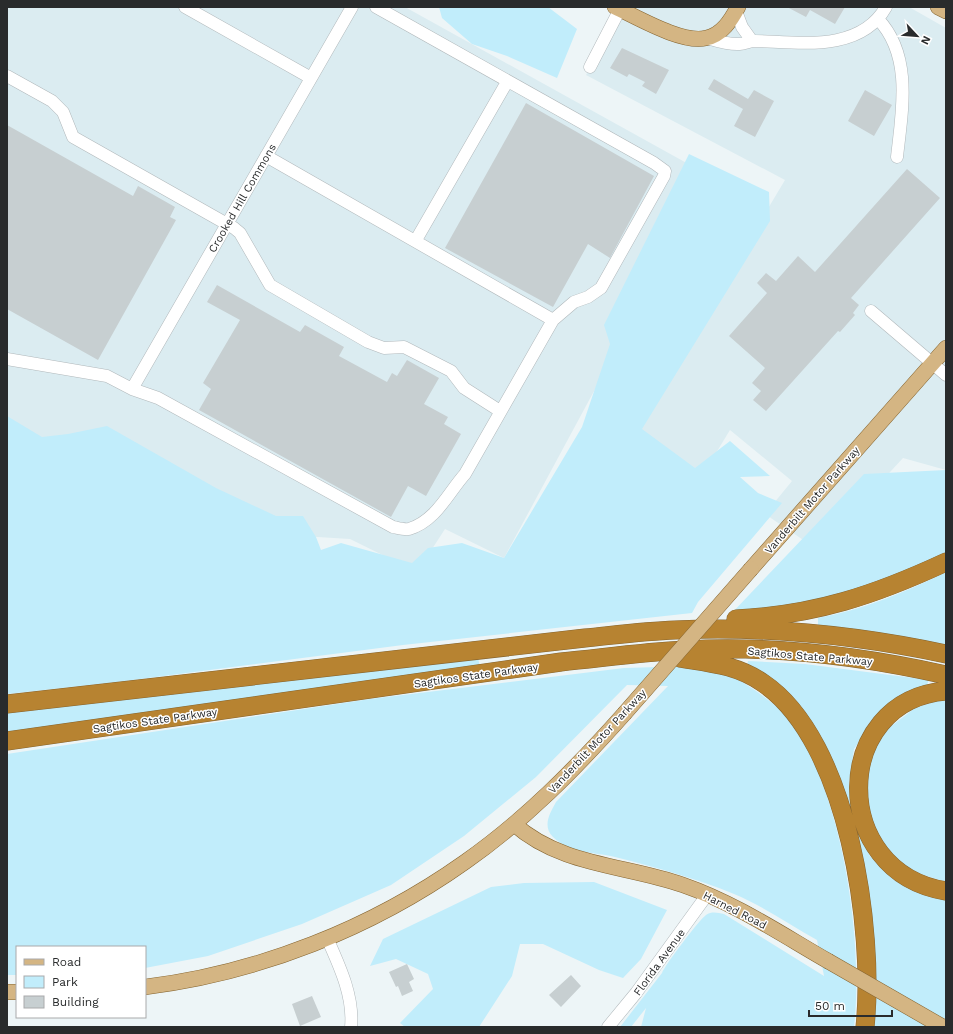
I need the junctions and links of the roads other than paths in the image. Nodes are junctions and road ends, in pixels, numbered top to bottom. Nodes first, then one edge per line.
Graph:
1 (185, 7) edge
2 (352, 7) edge
3 (376, 7) edge
4 (886, 7) edge
5 (938, 7) edge
6 (618, 8) edge
7 (737, 9) edge
8 (946, 11) edge
9 (878, 18) junction
10 (707, 38) junction
11 (752, 41) junction
12 (590, 67) dead end
13 (7, 76) edge
14 (311, 78) junction
15 (507, 82) junction
16 (266, 156) junction
17 (896, 157) dead end
18 (227, 224) junction
19 (416, 240) junction
20 (871, 311) dead end
21 (554, 320) junction
22 (946, 348) edge
23 (7, 359) edge
24 (933, 363) junction
25 (946, 375) edge
26 (132, 389) junction
27 (500, 411) junction
28 (946, 562) edge
29 (585, 638) junction
30 (645, 652) junction
31 (946, 654) edge
32 (946, 675) edge
33 (946, 691) edge
34 (7, 704) edge
35 (7, 741) edge
36 (514, 824) junction
37 (946, 890) edge
38 (707, 895) junction
39 (327, 938) junction
40 (146, 988) edge
41 (351, 1027) edge
42 (608, 1027) edge
43 (865, 1027) edge
44 (943, 1027) edge

1 - 14 street
2 - 14 street, Crooked Hill Commons
3 - 15 street
4 - 9 street
5 - 8 main road
6 - 10 main road
6 - 12 street
7 - 10 main road
7 - 11 street
9 - 11 street
9 - 17 street
10 - 11 street
13 - 18 street
14 - 16 street, Crooked Hill Commons
15 - 19 street
15 - 21 street
16 - 18 street, Crooked Hill Commons
16 - 19 street
18 - 26 street, Crooked Hill Commons
18 - 27 street
19 - 21 street
20 - 24 street
21 - 27 street
22 - 24 main road, Vanderbilt Motor Parkway
23 - 26 street
24 - 25 street
24 - 36 main road, Vanderbilt Motor Parkway, bridge
26 - 27 street
28 - 29 highway
29 - 31 highway, Sagtikos State Parkway
29 - 34 highway, Sagtikos State Parkway
30 - 32 highway, Sagtikos State Parkway
30 - 35 highway, Sagtikos State Parkway
30 - 43 highway
33 - 37 highway
36 - 38 main road, Harned Road
36 - 39 main road, Vanderbilt Motor Parkway
38 - 42 street, Florida Avenue
38 - 44 main road, Harned Road, bridge
39 - 40 main road, Vanderbilt Motor Parkway
39 - 41 street

